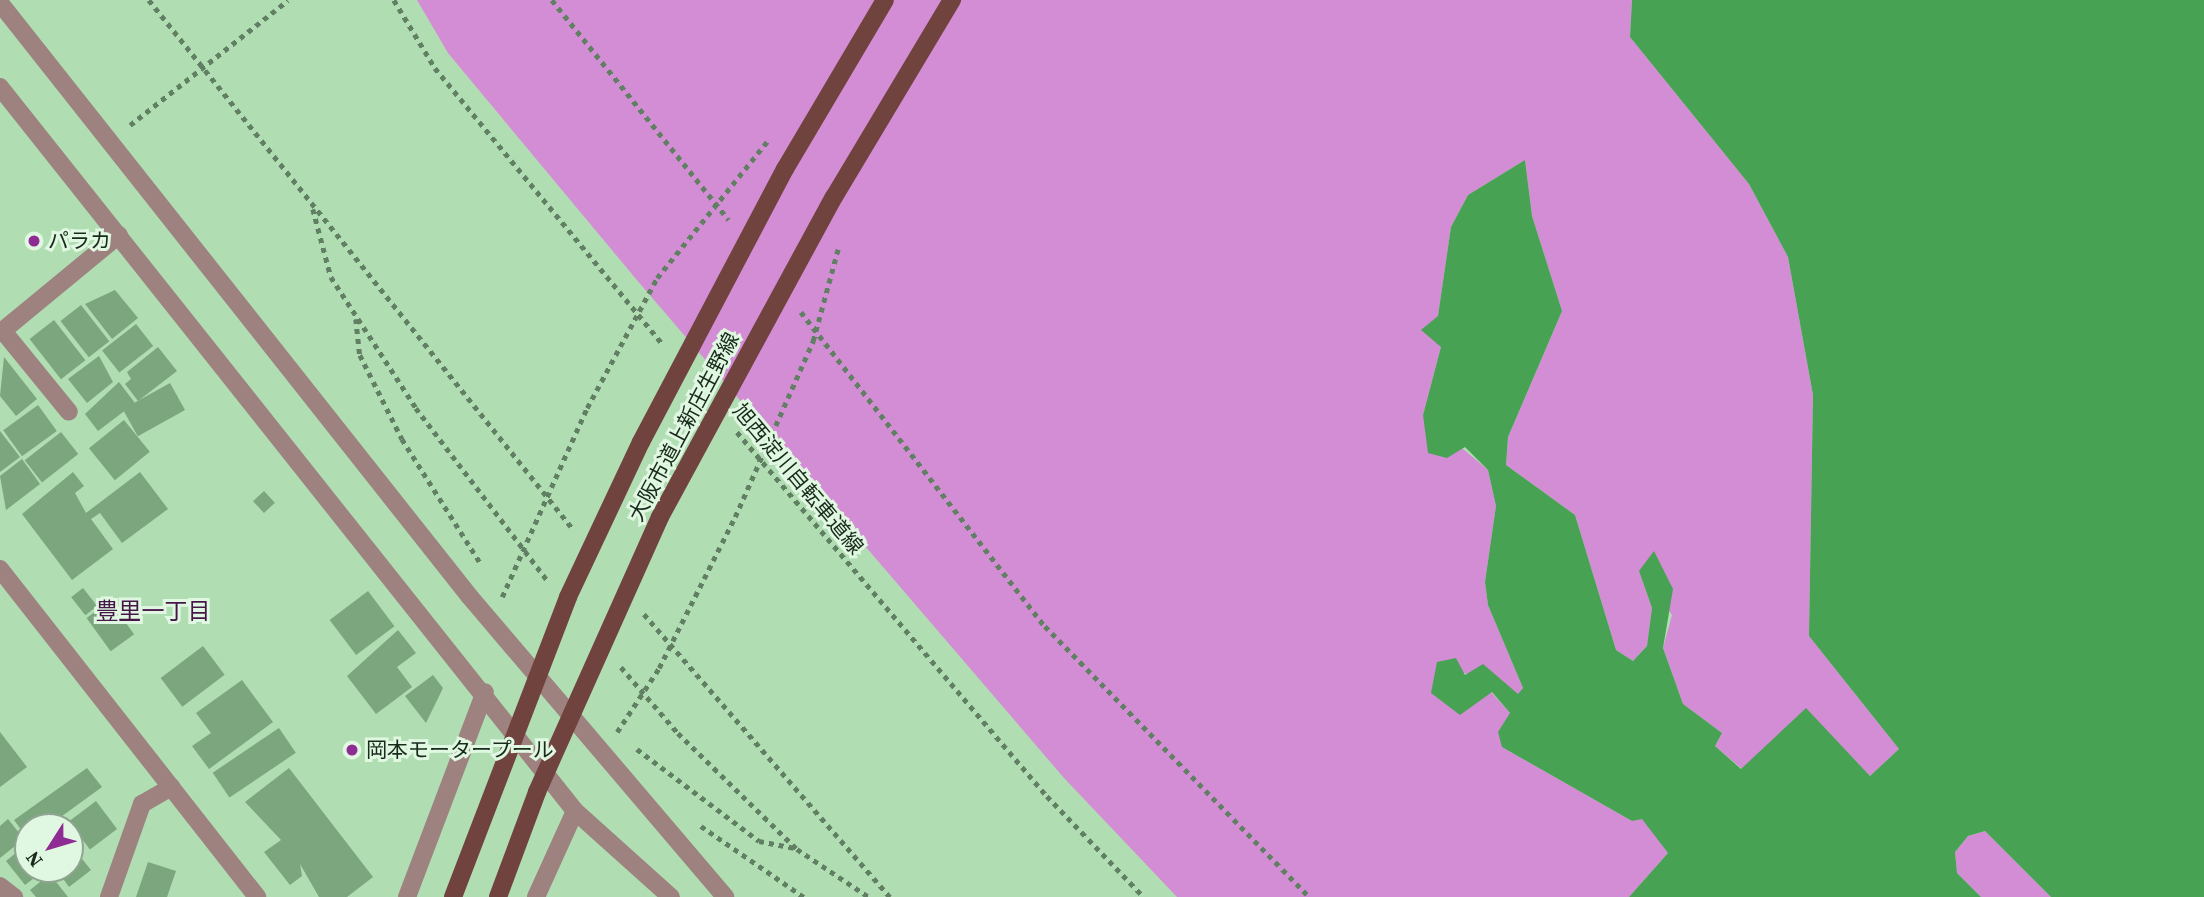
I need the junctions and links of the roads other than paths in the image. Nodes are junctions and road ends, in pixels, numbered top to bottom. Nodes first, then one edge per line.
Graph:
1 (885, 0) edge
2 (952, 0) edge
3 (0, 3) edge
4 (0, 87) edge
5 (119, 235) junction
6 (2, 332) edge
7 (69, 412) dead end
8 (0, 569) edge
9 (485, 692) junction
10 (171, 787) junction
11 (575, 811) junction
12 (0, 886) edge
13 (15, 897) edge
14 (109, 897) edge
15 (257, 897) edge
16 (407, 897) edge
17 (453, 897) edge
18 (498, 897) edge
19 (536, 897) edge
20 (671, 897) edge
21 (725, 897) edge

1 - 17 main road, 大阪市道上新庄生野線
2 - 18 main road, 大阪市道上新庄生野線
3 - 21 street
4 - 5 street
5 - 6 street
5 - 9 street
6 - 7 street
8 - 10 street
9 - 11 street
9 - 16 street
10 - 14 street
10 - 15 street
11 - 19 street
11 - 20 street
12 - 13 street

